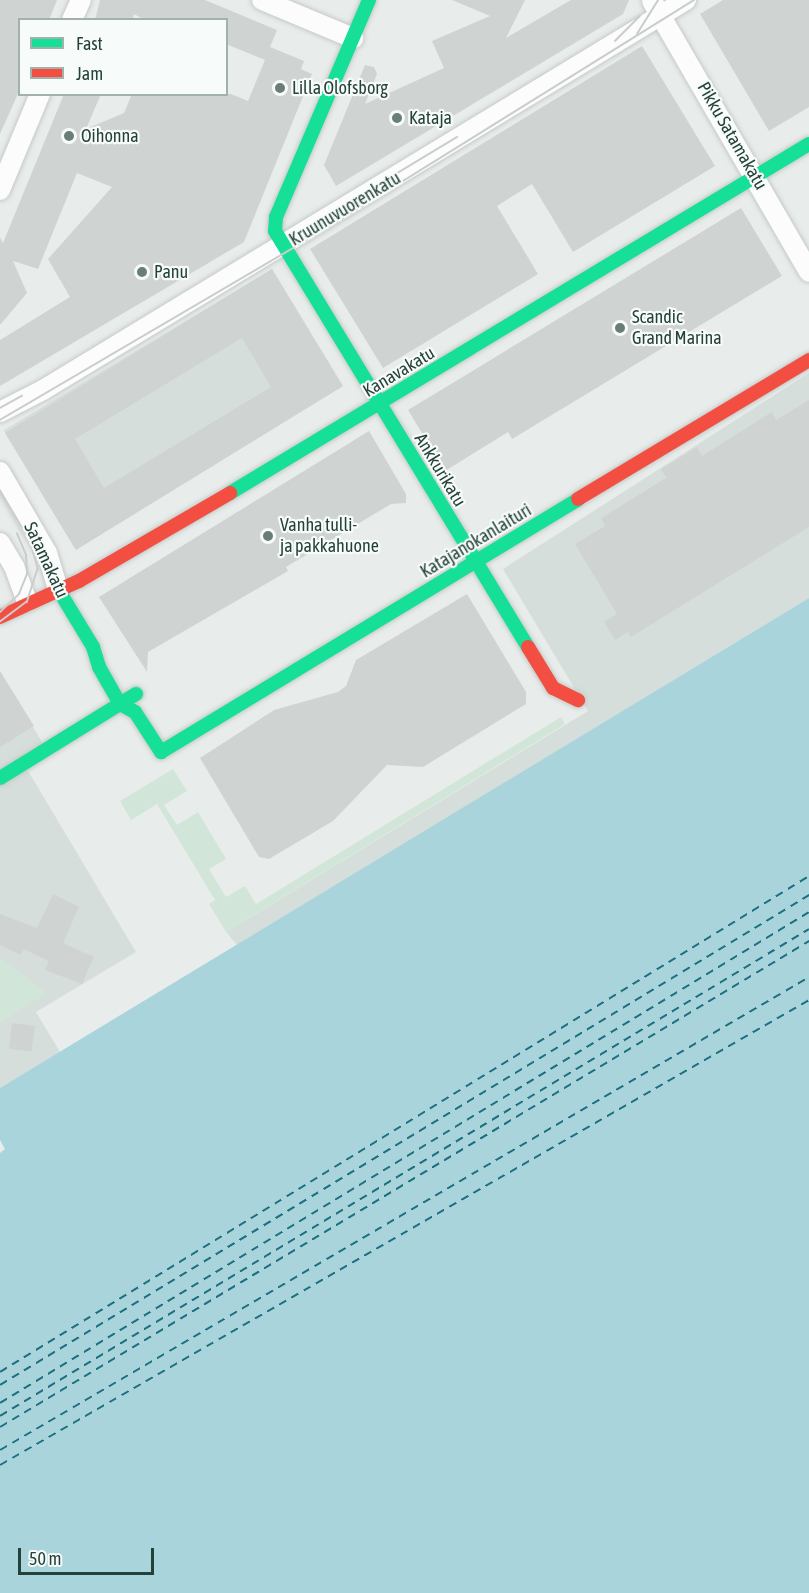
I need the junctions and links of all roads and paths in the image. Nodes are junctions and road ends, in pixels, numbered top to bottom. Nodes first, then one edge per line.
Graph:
1 (81, 0) edge
2 (262, 0) edge
3 (369, 0) edge
4 (686, 0) edge
5 (656, 6) edge
6 (73, 18) edge
7 (353, 38) junction
8 (39, 96) edge
9 (809, 144) edge
10 (756, 176) junction
11 (0, 190) edge
12 (283, 246) junction
13 (809, 272) edge
14 (809, 360) edge
15 (379, 405) junction
16 (0, 412) edge
17 (0, 472) edge
18 (0, 543) edge
19 (475, 563) junction
20 (58, 589) junction
21 (27, 602) junction
22 (0, 617) edge
23 (93, 647) junction
24 (113, 658) dead end
25 (130, 699) junction
26 (578, 700) dead end
27 (161, 752) joint
28 (0, 778) edge

1 - 6 street
2 - 7 street
3 - 7 street
4 - 5 street, Kruunuvuorenkatu
5 - 10 street, Pikku Satamakatu
5 - 12 street, Kruunuvuorenkatu
7 - 12 street
8 - 11 street
9 - 10 street, Kanavakatu
10 - 13 street, Pikku Satamakatu
10 - 15 street, Kanavakatu
12 - 15 street, Ankkurikatu
12 - 16 street, Kruunuvuorenkatu
14 - 19 street, Katajanokanlaituri
15 - 19 street, Ankkurikatu
15 - 20 street, Kanavakatu
17 - 20 street, Satamakatu
18 - 21 street, Satamakatu
19 - 26 street, Ankkurikatu
19 - 27 street, Katajanokanlaituri
20 - 21 street, Kanavakatu
20 - 23 street, Satamakatu
21 - 22 street, Kanavakatu
23 - 24 street
23 - 25 street, Satamakatu
25 - 27 street, Satamakatu
25 - 28 street

